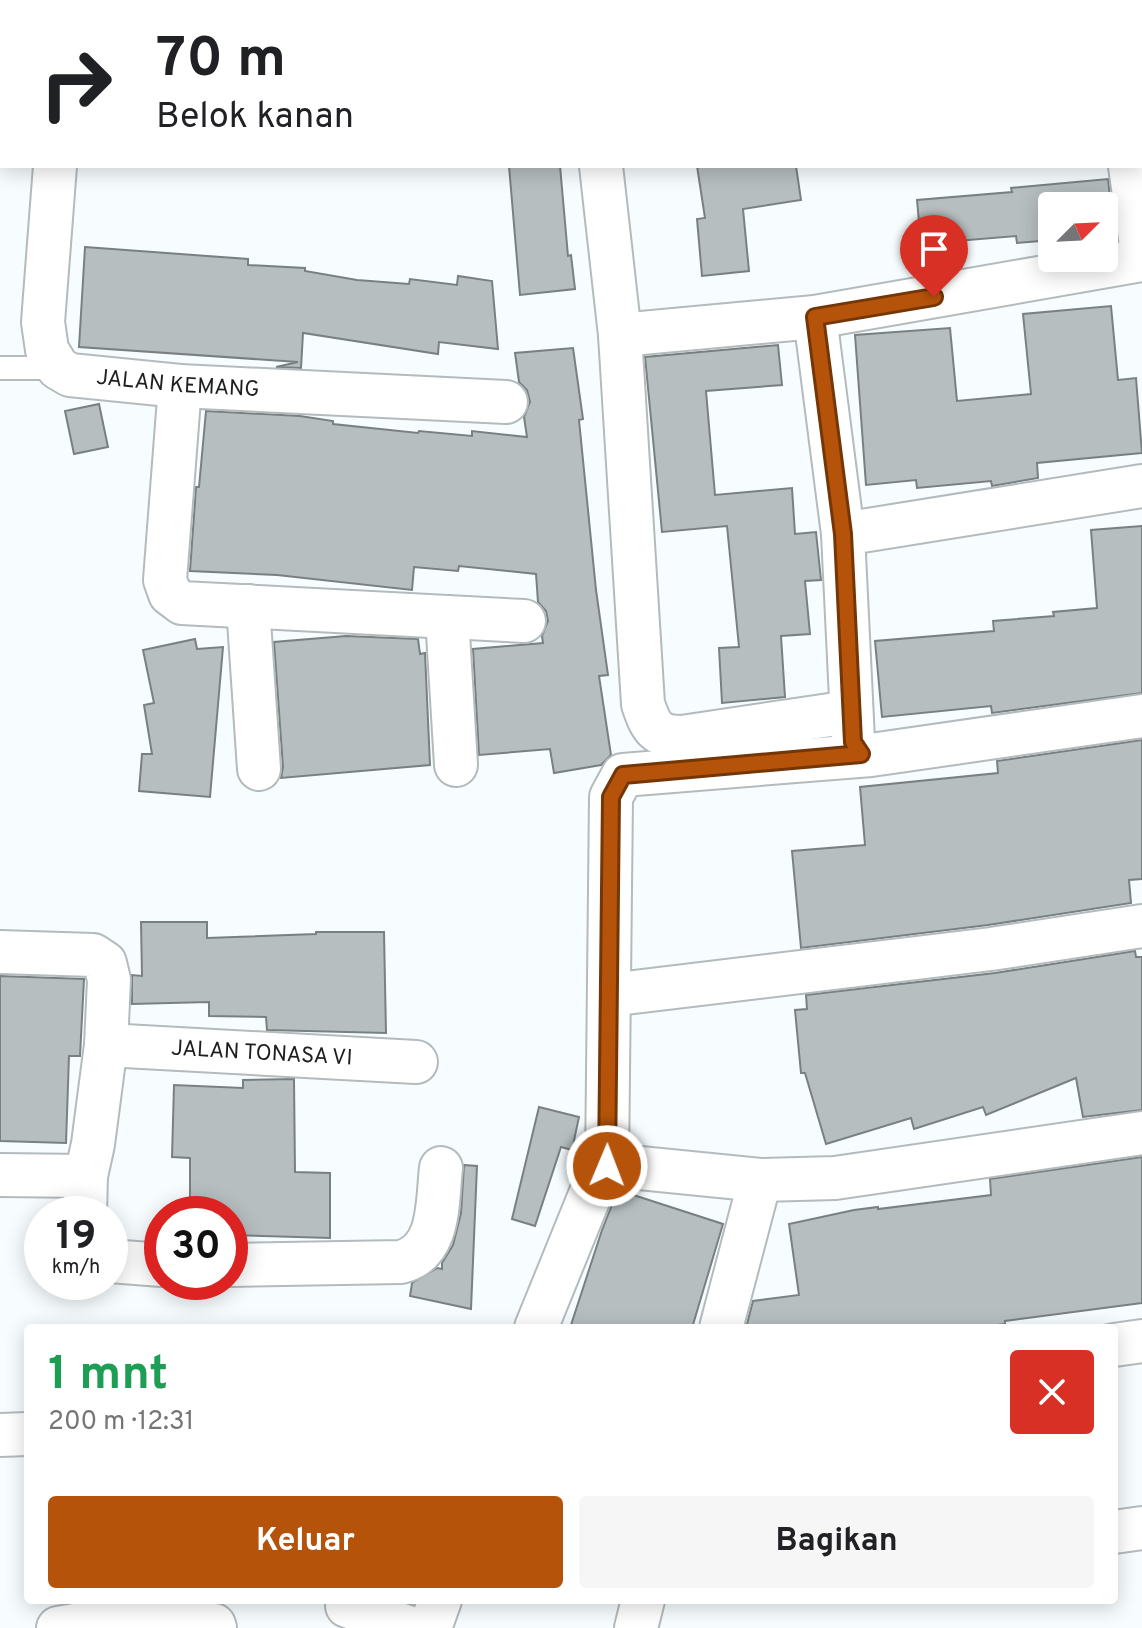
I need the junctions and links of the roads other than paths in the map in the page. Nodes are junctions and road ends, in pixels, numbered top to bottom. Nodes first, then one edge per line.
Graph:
1 (55, 168) edge
2 (601, 168) edge
3 (1130, 168) edge
4 (1142, 252) edge
5 (1142, 260) edge
6 (815, 317) junction
7 (620, 335) junction
8 (0, 368) edge
9 (58, 368) junction
10 (180, 386) junction
11 (506, 402) dead end
12 (1142, 486) edge
13 (843, 534) junction
14 (248, 606) junction
15 (447, 617) junction
16 (524, 621) dead end
17 (850, 712) junction
18 (1142, 716) edge
19 (861, 754) junction
20 (456, 765) dead end
21 (259, 769) dead end
22 (1142, 926) edge
23 (0, 952) edge
24 (609, 995) junction
25 (106, 1045) junction
26 (416, 1062) dead end
27 (1142, 1133) edge
28 (607, 1166) junction
29 (441, 1168) dead end
30 (0, 1175) edge
31 (760, 1180) junction
32 (86, 1195) edge
33 (248, 1265) edge
34 (538, 1324) edge
35 (722, 1324) edge
36 (1142, 1341) edge
37 (1118, 1344) edge
38 (24, 1434) edge
39 (0, 1435) edge
40 (1142, 1528) edge
41 (1118, 1531) edge
42 (439, 1604) edge
43 (642, 1604) edge
44 (347, 1606) dead end
45 (215, 1613) edge
46 (58, 1628) edge
47 (411, 1628) edge
48 (430, 1628) edge
49 (636, 1628) edge

1 - 9 street
2 - 7 street
3 - 4 street
5 - 6 street
6 - 7 street
6 - 13 street
7 - 17 street
8 - 9 lane
9 - 10 street, JALAN KEMANG
10 - 11 street, JALAN KEMANG
10 - 14 street
12 - 13 street
13 - 17 street
14 - 15 street
14 - 21 street
15 - 16 street
15 - 20 street
17 - 19 street
18 - 19 street
19 - 24 street
22 - 24 street
23 - 25 street
24 - 28 street
25 - 26 street, JALAN TONASA VI
25 - 32 street
27 - 31 street
28 - 31 street
28 - 34 street
29 - 33 street
30 - 32 street
31 - 35 street
36 - 37 street
38 - 39 street
40 - 41 street
42 - 48 street
43 - 49 street
44 - 47 street
45 - 46 street

